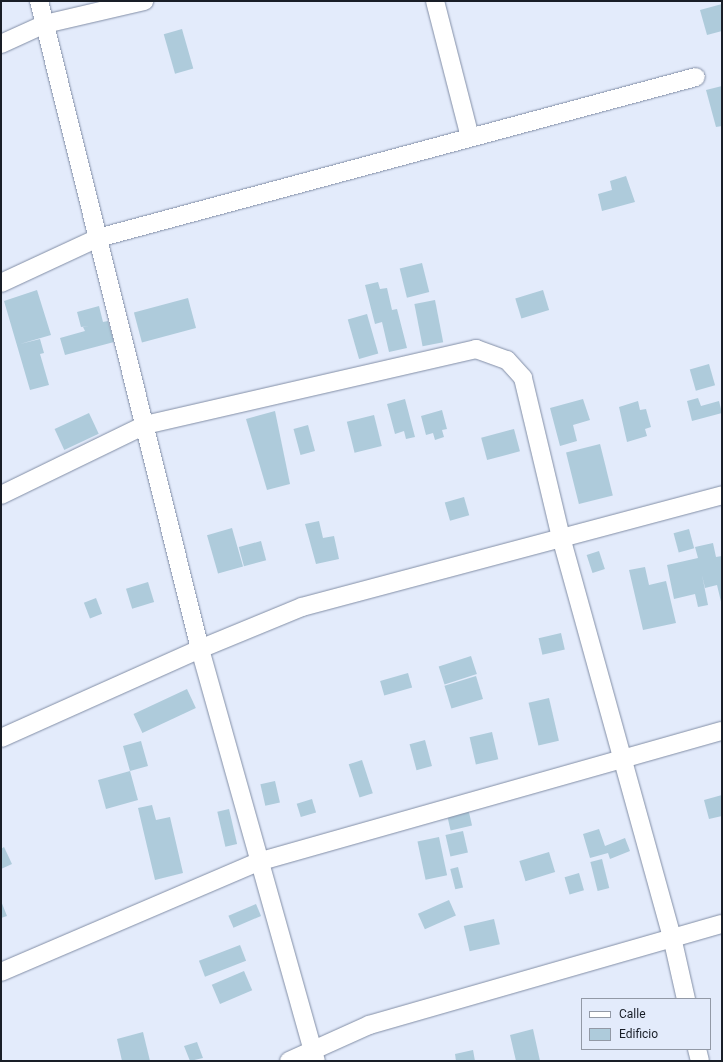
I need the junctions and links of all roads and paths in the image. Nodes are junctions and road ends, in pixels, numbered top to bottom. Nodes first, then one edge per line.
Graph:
1 (39, 1) edge
2 (144, 1) edge
3 (435, 1) edge
4 (45, 24) junction
5 (1, 44) edge
6 (696, 76) dead end
7 (470, 137) junction
8 (98, 238) junction
9 (1, 283) edge
10 (144, 425) junction
11 (1, 495) edge
12 (722, 495) edge
13 (561, 537) junction
14 (200, 649) junction
15 (722, 731) edge
16 (1, 738) edge
17 (623, 758) junction
18 (258, 862) junction
19 (722, 924) edge
20 (672, 937) junction
21 (1, 972) edge
22 (686, 998) edge
23 (697, 1050) edge
24 (314, 1056) edge
25 (289, 1061) edge
26 (700, 1061) edge

1 - 4 street
2 - 4 street
3 - 7 street
4 - 5 street
4 - 8 street
6 - 7 street
7 - 8 street
8 - 9 street
8 - 10 street
10 - 11 street
10 - 13 street
10 - 14 street
12 - 13 street
13 - 14 street
13 - 17 street
14 - 16 street
14 - 18 street
15 - 17 street
17 - 18 street
17 - 20 street
18 - 21 street
18 - 24 street
19 - 20 street
20 - 22 street
20 - 24 street
23 - 26 street
24 - 25 street

